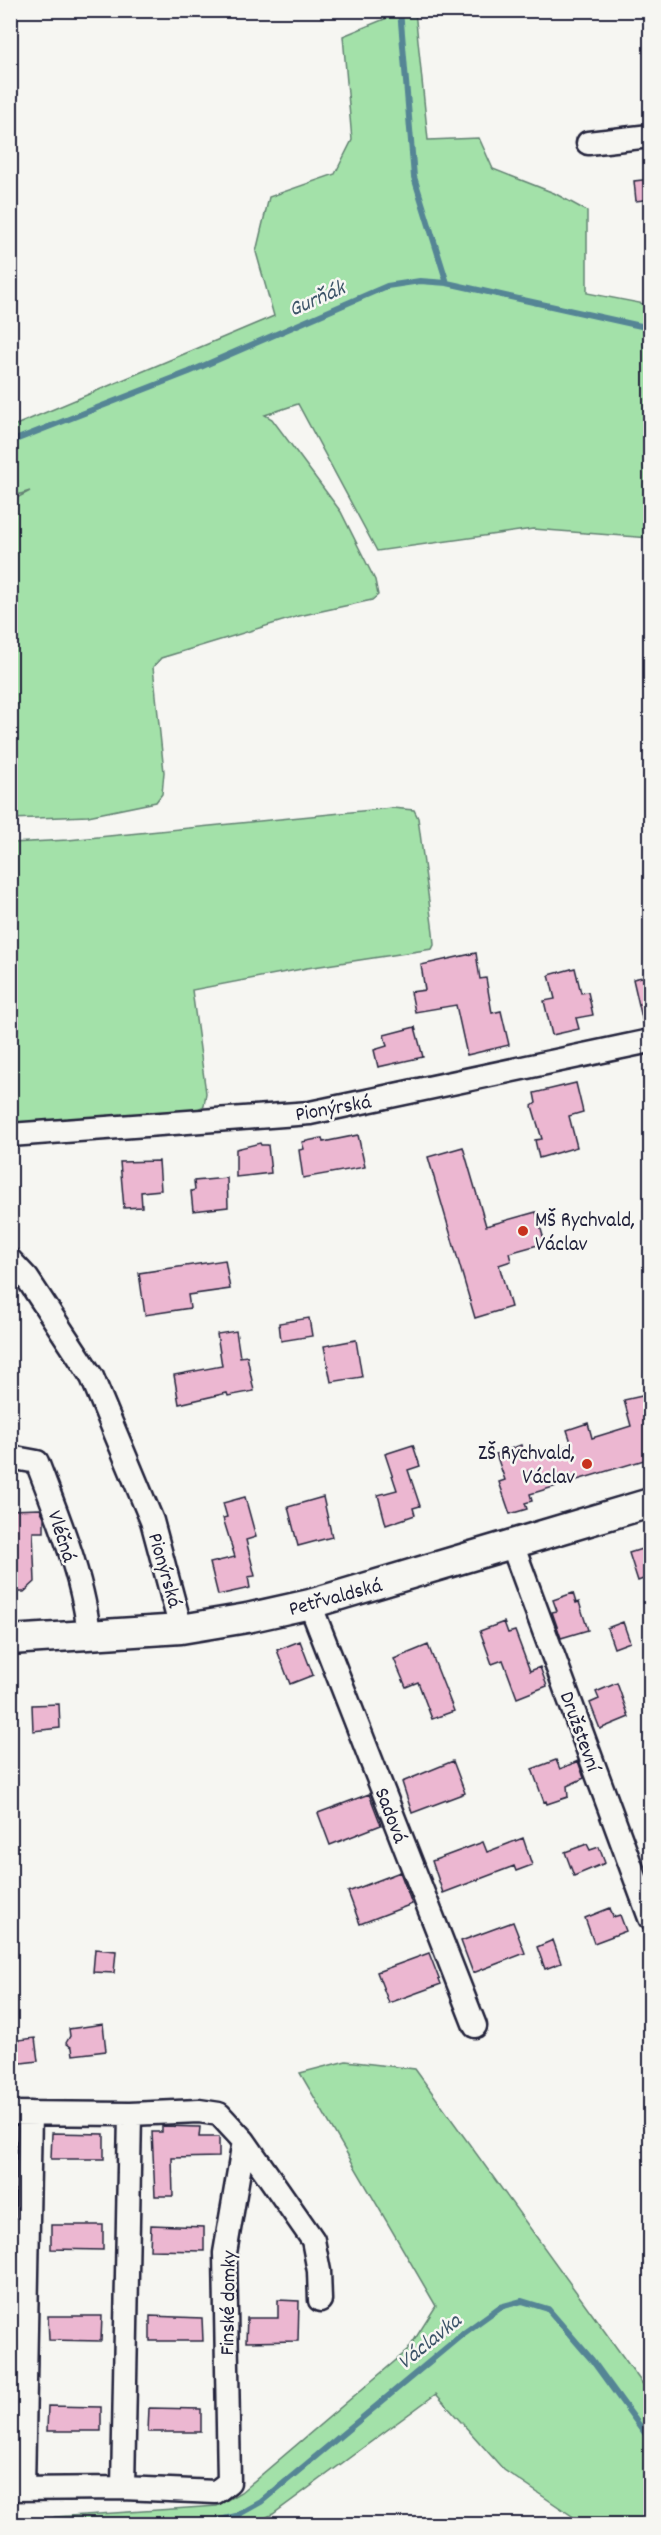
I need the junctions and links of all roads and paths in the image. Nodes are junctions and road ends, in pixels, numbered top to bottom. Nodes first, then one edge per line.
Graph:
1 (651, 136) edge
2 (588, 143) dead end
3 (651, 1041) edge
4 (10, 1135) edge
5 (10, 1260) edge
6 (10, 1457) edge
7 (651, 1503) edge
8 (512, 1544) junction
9 (310, 1604) junction
10 (181, 1629) junction
11 (89, 1637) junction
12 (10, 1640) edge
13 (651, 1918) edge
14 (475, 2026) dead end
15 (20, 2113) edge
16 (130, 2114) junction
17 (244, 2141) junction
18 (320, 2300) dead end
19 (123, 2488) junction
20 (17, 2489) edge

1 - 2 street
3 - 4 street, Pionýrská
5 - 10 street, Pionýrská
6 - 11 street, Vléčná
7 - 8 street, Petřvaldská
8 - 9 street, Petřvaldská
8 - 13 street, Družstevní
9 - 10 street, Petřvaldská
9 - 14 street, Sadová
10 - 11 street, Petřvaldská
11 - 12 street, Petřvaldská
15 - 16 street, Finské domky
15 - 20 street, Finské domky
16 - 17 street, Finské domky
16 - 19 street
17 - 18 street
17 - 19 street, Finské domky
19 - 20 street, Finské domky

